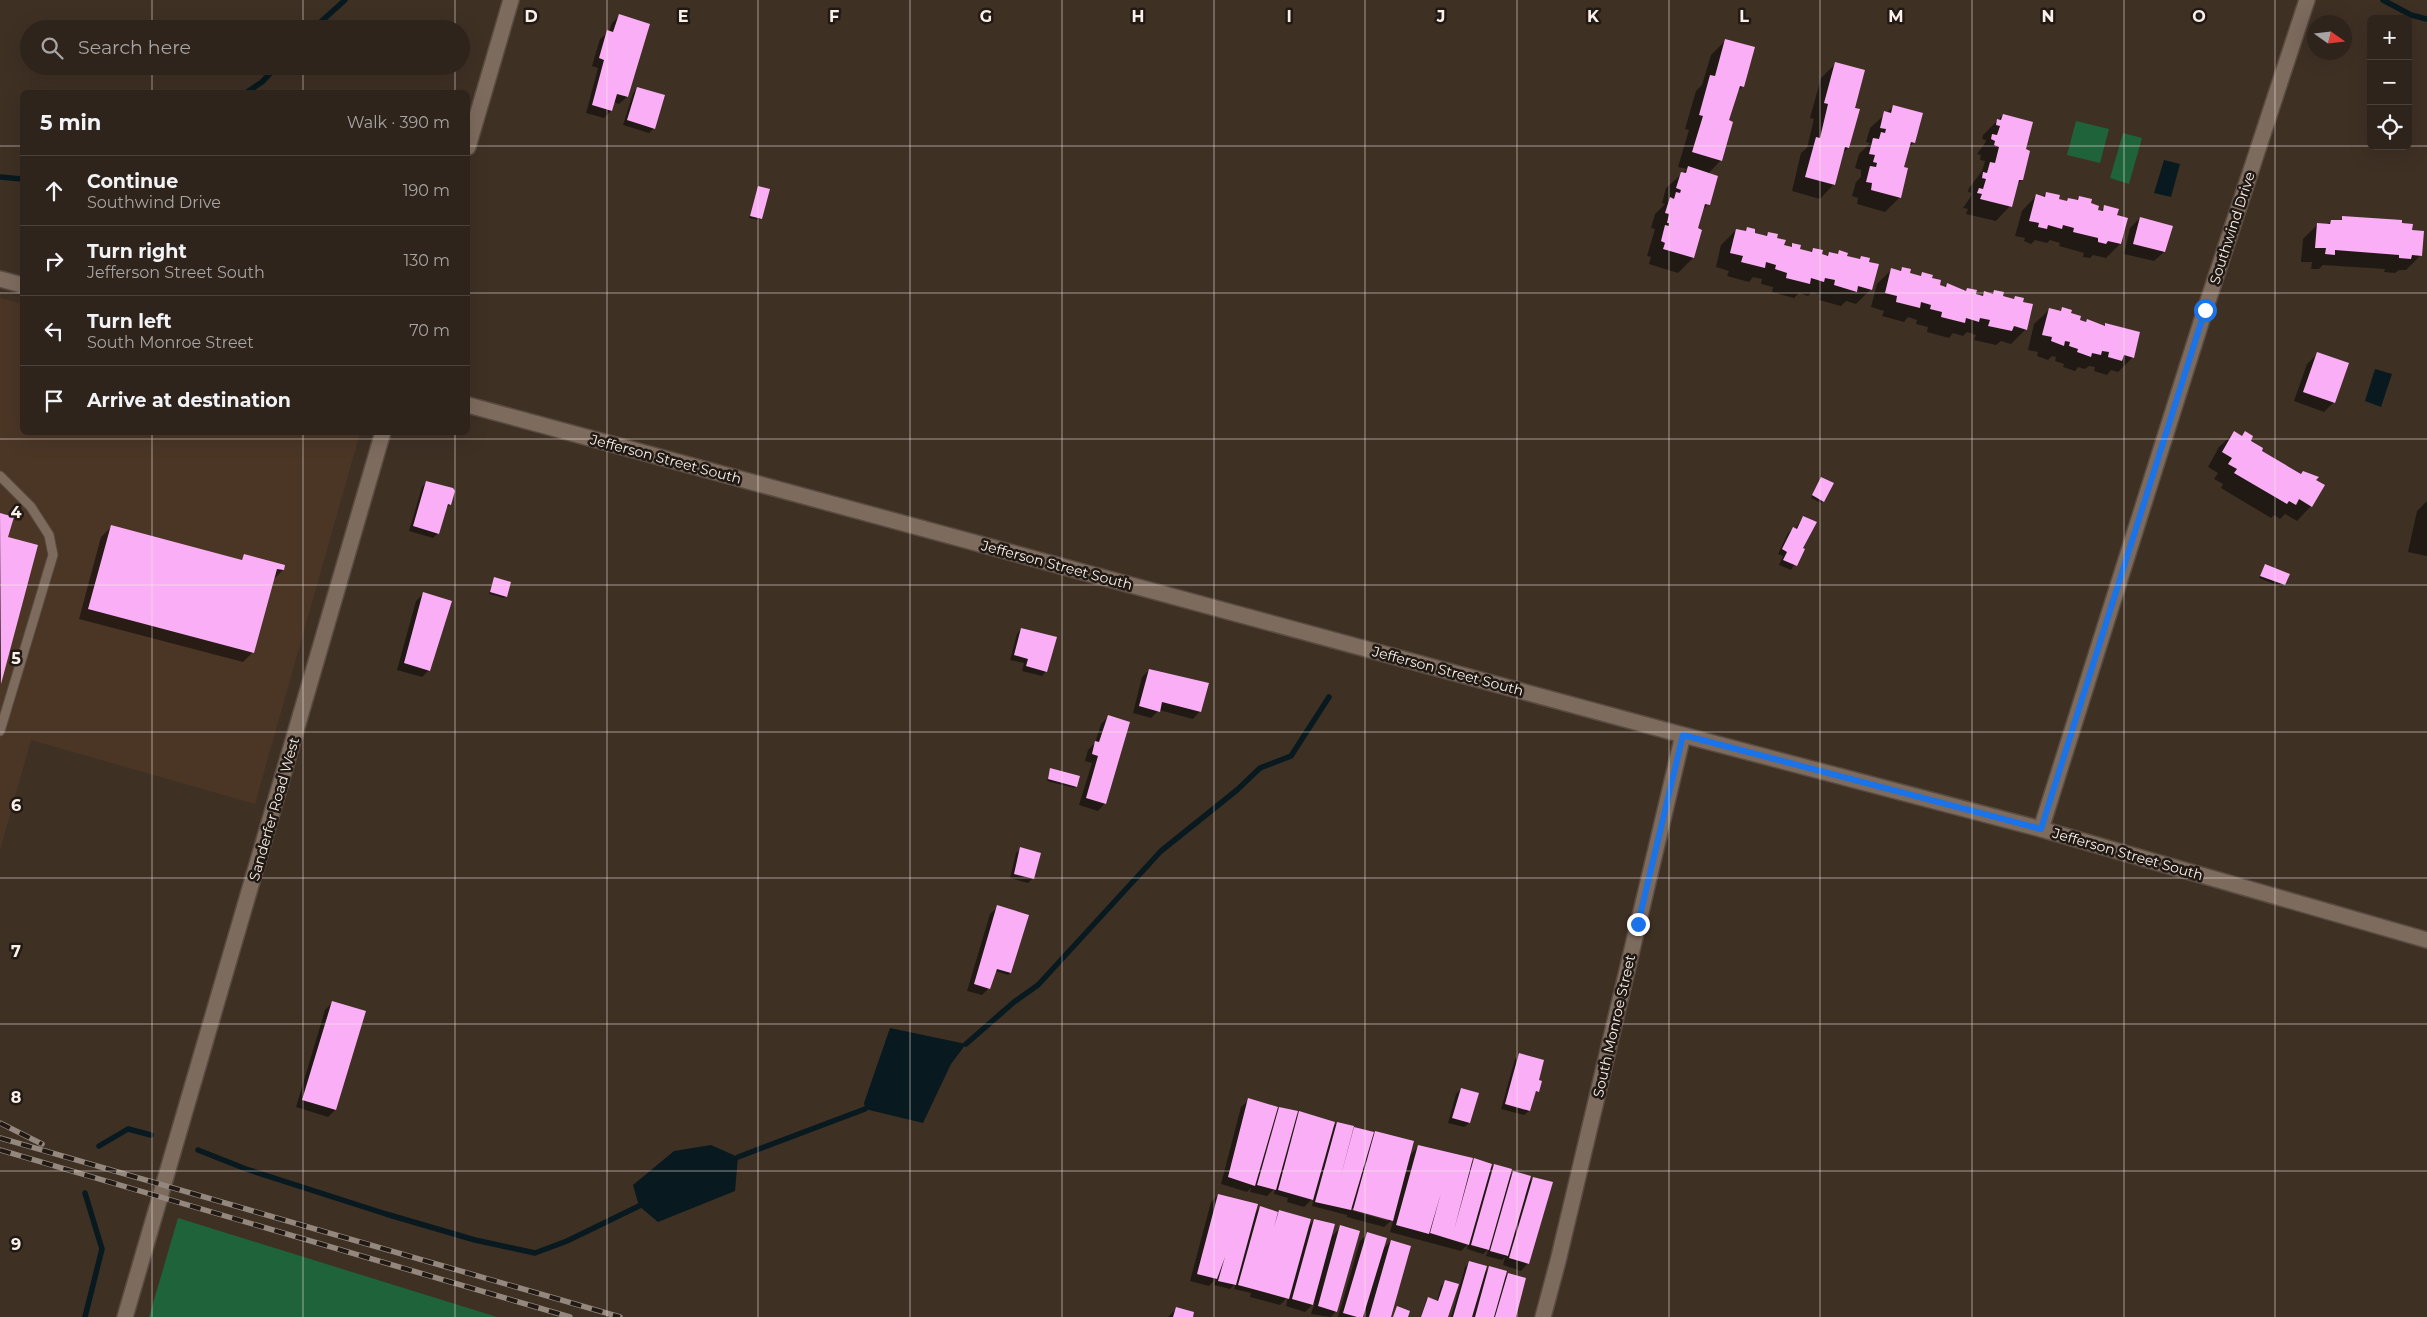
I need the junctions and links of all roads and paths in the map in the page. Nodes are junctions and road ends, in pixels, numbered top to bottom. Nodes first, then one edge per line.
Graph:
1 (511, 0) edge
2 (2307, 0) edge
3 (470, 140) edge
4 (0, 279) edge
5 (20, 284) edge
6 (470, 406) edge
7 (382, 435) edge
8 (0, 476) edge
9 (0, 731) edge
10 (1683, 735) junction
11 (2041, 829) junction
12 (2427, 940) edge
13 (125, 1317) edge
14 (1543, 1317) edge

1 - 3 street
2 - 11 street, Southwind Drive
4 - 5 street
6 - 10 street, Jefferson Street South
7 - 13 street, Sanderfer Road West
8 - 9 lane
10 - 11 street, Jefferson Street South
10 - 14 street, South Monroe Street
11 - 12 street, Jefferson Street South

